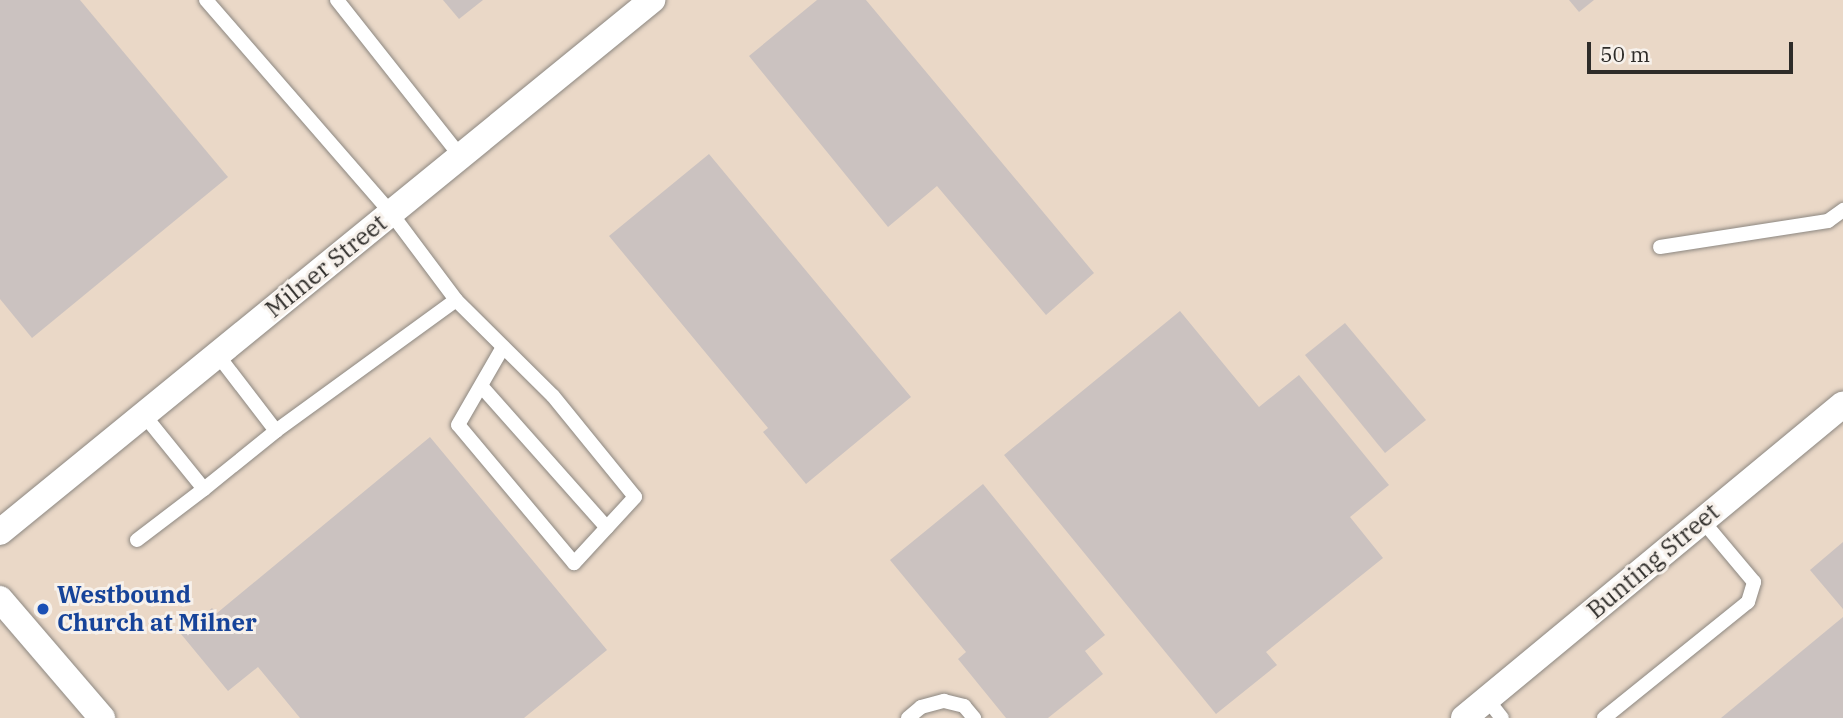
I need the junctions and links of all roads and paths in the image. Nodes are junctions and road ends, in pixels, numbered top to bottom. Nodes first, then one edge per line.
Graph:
1 (206, 0) edge
2 (337, 0) edge
3 (643, 3) edge
4 (460, 156) junction
5 (1843, 210) edge
6 (391, 213) junction
7 (1660, 247) dead end
8 (456, 300) junction
9 (503, 347) junction
10 (217, 354) junction
11 (482, 387) junction
12 (1843, 404) edge
13 (144, 415) junction
14 (276, 430) junction
15 (204, 489) junction
16 (1702, 520) junction
17 (607, 528) junction
18 (0, 532) edge
19 (137, 540) dead end
20 (0, 599) edge
21 (1494, 709) edge
22 (102, 718) edge
23 (908, 718) edge
24 (974, 718) edge
25 (1464, 718) edge
26 (1604, 718) edge

1 - 6 lane
2 - 4 lane
3 - 4 street, Milner Street
4 - 6 street, Milner Street
5 - 7 lane
6 - 8 lane
6 - 10 street, Milner Street
8 - 9 lane
8 - 14 lane
9 - 11 lane
9 - 17 lane
10 - 13 street, Milner Street
10 - 14 lane
11 - 17 lane
11 - 17 lane
12 - 16 street, Bunting Street
13 - 15 lane
13 - 18 street, Milner Street
14 - 15 lane
15 - 19 lane
16 - 21 street, Bunting Street
16 - 26 lane
20 - 22 street
21 - 25 street, Bunting Street
23 - 24 lane

